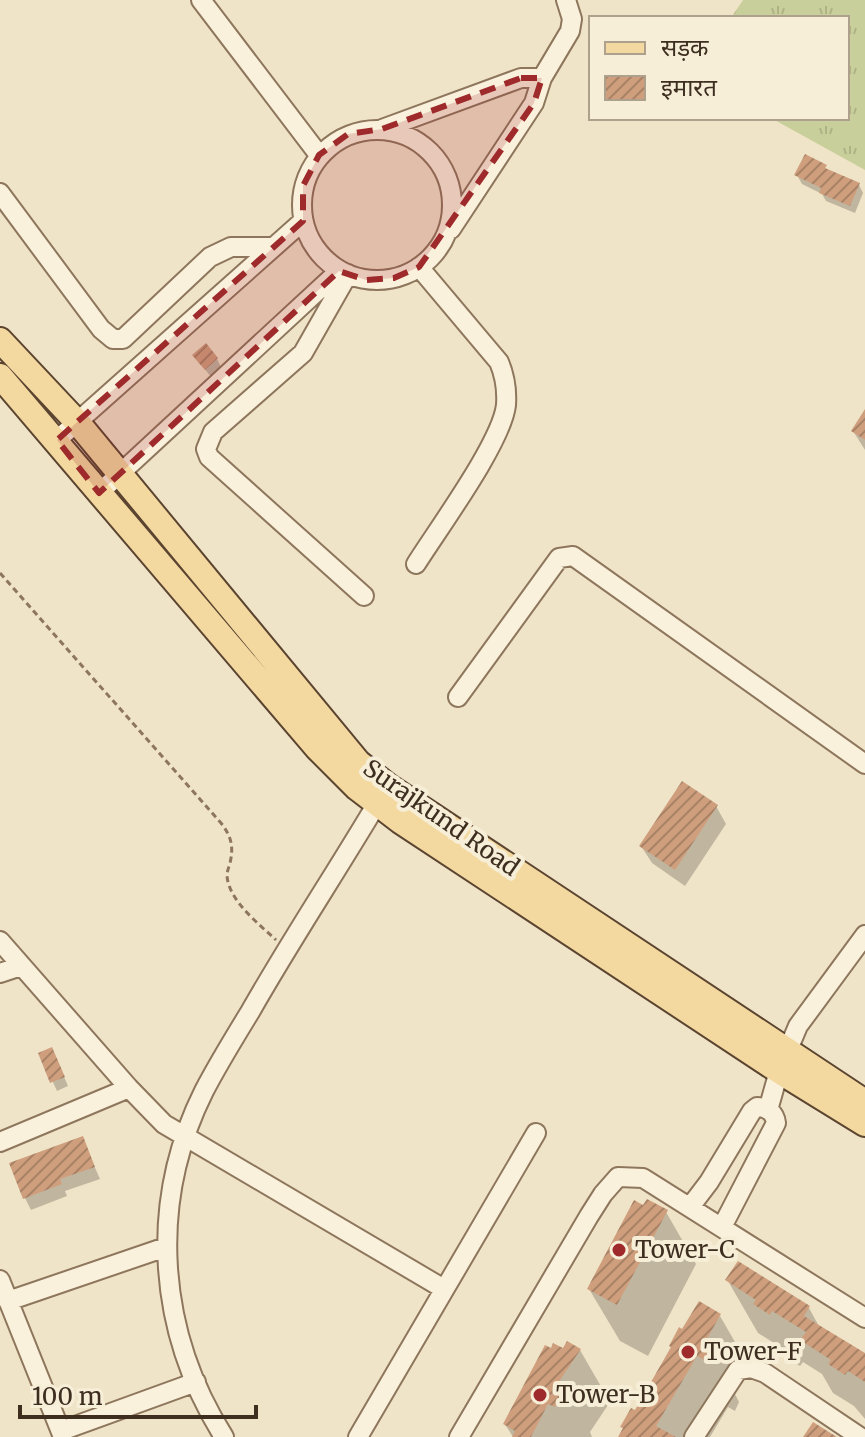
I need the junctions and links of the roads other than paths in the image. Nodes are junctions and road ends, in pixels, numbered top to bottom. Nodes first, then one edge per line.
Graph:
1 (201, 0) edge
2 (566, 0) edge
3 (542, 78) junction
4 (382, 129) junction
5 (319, 155) junction
6 (0, 193) edge
7 (303, 221) junction
8 (271, 247) junction
9 (439, 247) junction
10 (419, 267) junction
11 (344, 272) junction
12 (280, 326) junction
13 (0, 340) edge
14 (303, 353) junction
15 (0, 376) edge
16 (78, 423) junction
17 (57, 440) junction
18 (118, 474) junction
19 (99, 493) junction
20 (416, 564) dead end
21 (364, 596) dead end
22 (458, 697) dead end
23 (865, 764) edge
24 (382, 795) junction
25 (865, 935) edge
26 (0, 941) edge
27 (21, 966) junction
28 (0, 973) edge
29 (784, 1061) junction
30 (129, 1088) junction
31 (865, 1102) edge
32 (768, 1110) junction
33 (865, 1124) edge
34 (536, 1133) dead end
35 (185, 1137) junction
36 (0, 1142) edge
37 (690, 1207) junction
38 (722, 1227) junction
39 (166, 1247) junction
40 (0, 1280) edge
41 (444, 1289) junction
42 (8, 1301) junction
43 (865, 1318) edge
44 (196, 1382) junction
45 (62, 1434) edge
46 (224, 1437) edge
47 (358, 1437) edge
48 (459, 1437) edge
49 (694, 1437) edge
50 (860, 1437) edge

1 - 5 street
2 - 3 street
3 - 4 street
3 - 9 street
4 - 5 street
4 - 9 street
5 - 7 street
6 - 8 street
7 - 8 street
7 - 11 street
8 - 16 street
9 - 10 street
10 - 11 street
10 - 20 street
11 - 12 street
11 - 14 street
12 - 14 street
12 - 18 street
13 - 16 main road, Surajkund Road
14 - 21 street
15 - 17 main road, Surajkund Road
16 - 17 street
16 - 18 main road, Surajkund Road
17 - 19 main road, Surajkund Road
18 - 19 street
18 - 24 main road, Surajkund Road
19 - 24 main road, Surajkund Road
22 - 23 street
24 - 29 main road, Surajkund Road
24 - 35 street
25 - 29 street
26 - 27 street
27 - 28 street
27 - 30 street
29 - 31 main road, Surajkund Road
29 - 32 street
29 - 33 main road, Surajkund Road
30 - 35 street
30 - 36 street
32 - 37 street
32 - 38 street
34 - 41 street
35 - 39 street
35 - 41 street
37 - 38 street
37 - 48 street
38 - 43 street
39 - 42 street
39 - 44 street
40 - 42 street
41 - 47 street
42 - 45 street
44 - 45 street
44 - 46 street
49 - 50 street

